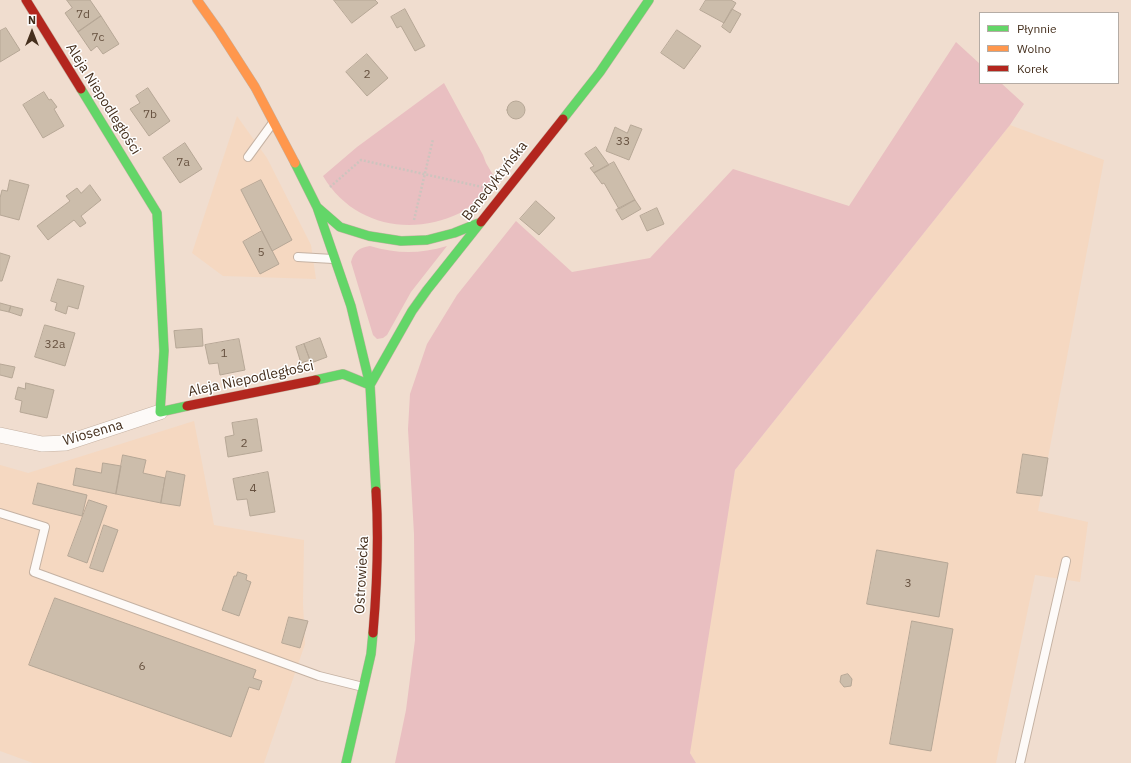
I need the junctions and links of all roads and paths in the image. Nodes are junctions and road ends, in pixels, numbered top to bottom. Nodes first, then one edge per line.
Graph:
1 (26, 0) edge
2 (197, 0) edge
3 (649, 0) edge
4 (274, 122) junction
5 (433, 139) dead end
6 (248, 157) dead end
7 (424, 175) junction
8 (477, 186) dead end
9 (328, 188) dead end
10 (317, 207) junction
11 (414, 216) dead end
12 (480, 223) junction
13 (298, 257) dead end
14 (335, 259) junction
15 (370, 385) junction
16 (160, 412) junction
17 (0, 435) edge
18 (0, 513) edge
19 (1066, 562) dead end
20 (364, 687) junction
21 (346, 763) edge
22 (1020, 763) edge

1 - 16 street, Aleja Niepodległości
2 - 4 street
3 - 12 street, Benedyktyńska
4 - 6 lane
4 - 10 street
5 - 7 path
7 - 8 path
7 - 9 path
7 - 11 path
10 - 12 street
10 - 14 street
12 - 15 street, Benedyktyńska
13 - 14 lane
14 - 15 street
15 - 16 street, Aleja Niepodległości
15 - 20 street, Ostrowiecka
16 - 17 street, Wiosenna
18 - 20 lane
19 - 22 lane
20 - 21 street, Ostrowiecka

